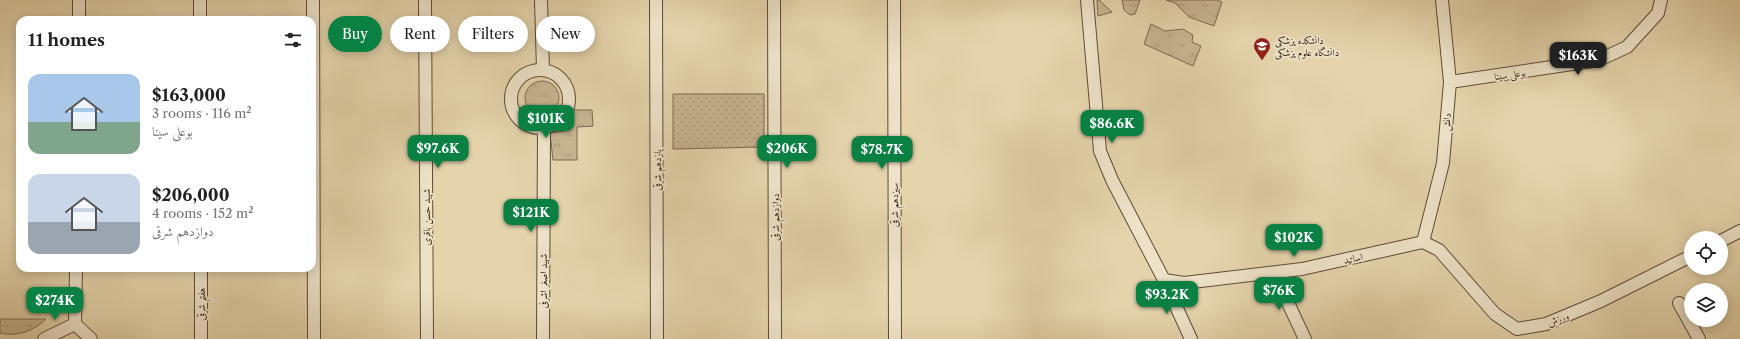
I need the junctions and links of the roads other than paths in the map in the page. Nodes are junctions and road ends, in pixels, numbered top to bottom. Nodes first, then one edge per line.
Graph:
1 (79, 0) edge
2 (200, 0) edge
3 (313, 0) edge
4 (425, 0) edge
5 (541, 0) edge
6 (656, 0) edge
7 (774, 0) edge
8 (894, 0) edge
9 (1087, 0) edge
10 (1442, 0) edge
11 (1661, 0) edge
12 (79, 16) edge
13 (200, 16) edge
14 (313, 16) edge
15 (543, 70) junction
16 (1450, 82) junction
17 (544, 127) junction
18 (1740, 231) edge
19 (1728, 237) edge
20 (1423, 242) junction
21 (1684, 260) edge
22 (76, 272) edge
23 (201, 272) edge
24 (314, 272) edge
25 (1274, 273) junction
26 (1164, 280) junction
27 (1679, 303) dead end
28 (75, 324) junction
29 (199, 338) edge
30 (44, 339) edge
31 (91, 339) edge
32 (314, 339) edge
33 (427, 339) edge
34 (543, 339) edge
35 (657, 339) edge
36 (775, 339) edge
37 (895, 339) edge
38 (1191, 339) edge
39 (1305, 339) edge
40 (1699, 339) edge

1 - 12 street
2 - 13 street
3 - 14 street
4 - 33 street, شهید حسن باقری
5 - 15 street
6 - 35 street, یازدهم شرقی
7 - 36 street, دوازدهم شرقی
8 - 37 street, سیزدهم شرقی
9 - 26 street
10 - 16 street, دانش
11 - 16 street, بوعلی سینا
15 - 17 street
15 - 17 street
16 - 20 street, دانش
17 - 34 street, شهید اصغر اشرفی
18 - 19 street
20 - 21 street, ورزش
20 - 25 street, اساتید
22 - 28 street
23 - 29 street, هفتم شرقی
24 - 32 street
25 - 26 street, اساتید
25 - 39 street
26 - 38 street
27 - 40 street
28 - 30 street
28 - 31 street

